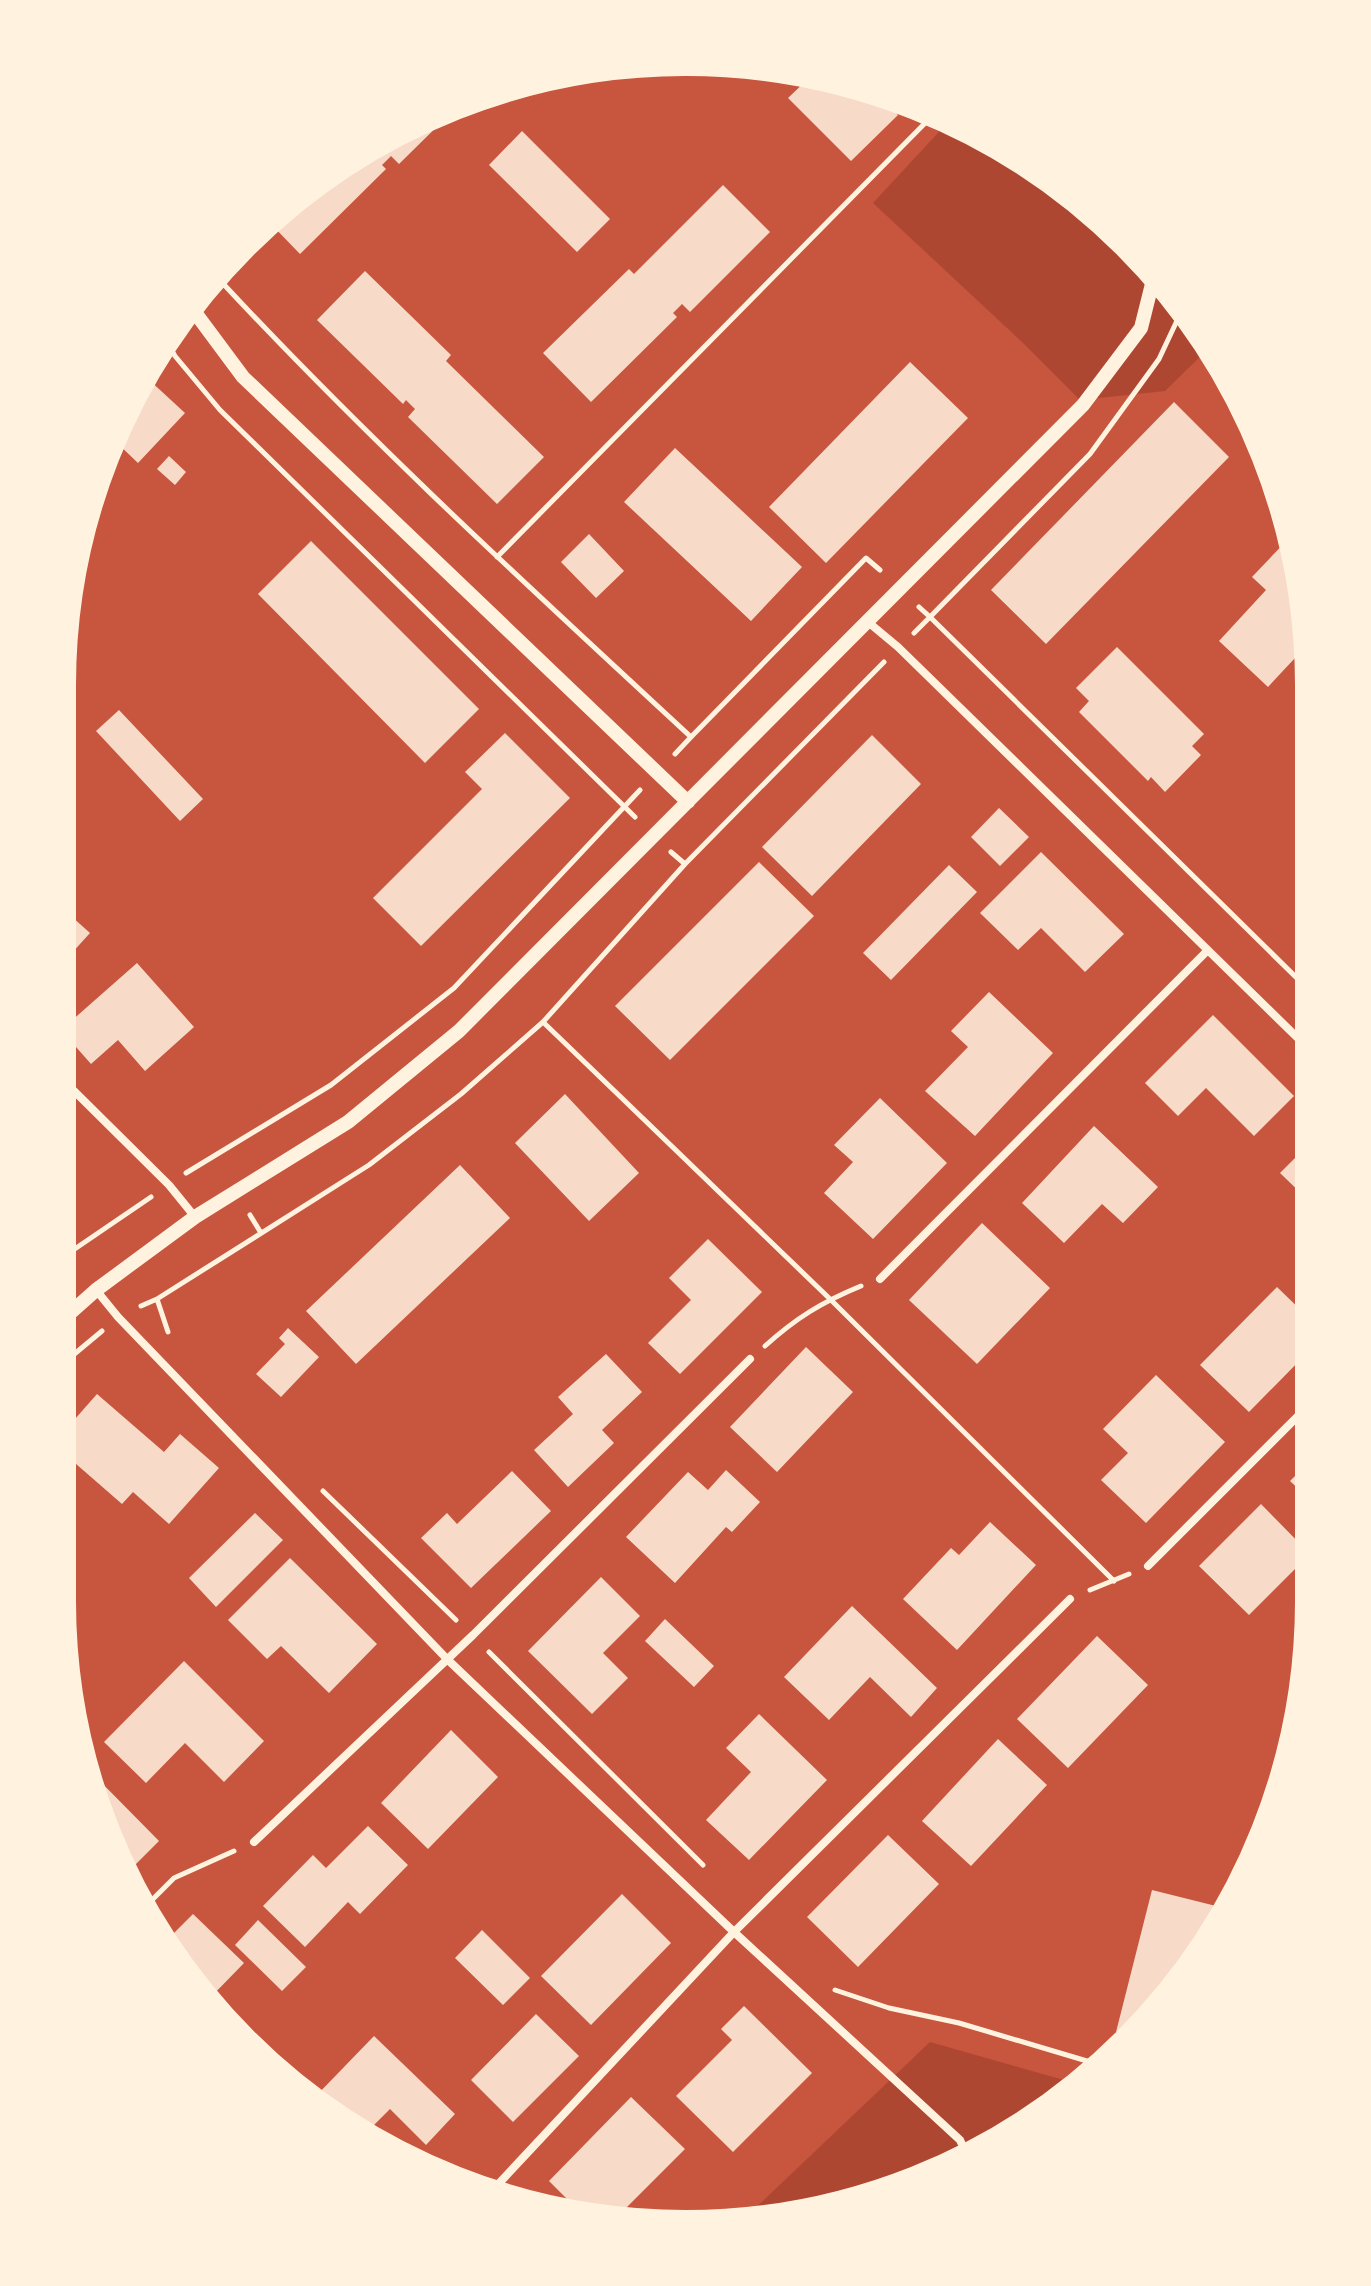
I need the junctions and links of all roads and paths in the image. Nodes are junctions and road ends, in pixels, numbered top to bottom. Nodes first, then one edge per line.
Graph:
1 (925, 123) edge
2 (224, 285) edge
3 (1151, 289) edge
4 (198, 316) edge
5 (173, 353) edge
6 (497, 557) junction
7 (866, 558) dead end
8 (930, 617) dead end
9 (868, 622) junction
10 (688, 802) junction
11 (1208, 950) junction
12 (1297, 978) edge
13 (543, 1022) dead end
14 (1297, 1037) edge
15 (74, 1091) edge
16 (169, 1185) junction
17 (195, 1217) junction
18 (74, 1249) edge
19 (880, 1279) joint
20 (96, 1290) junction
21 (157, 1299) dead end
22 (830, 1299) junction
23 (74, 1310) edge
24 (169, 1335) dead end
25 (750, 1359) joint
26 (1297, 1417) edge
27 (312, 1480) dead end
28 (1148, 1566) joint
29 (1114, 1581) junction
30 (1070, 1599) joint
31 (473, 1635) junction
32 (447, 1659) junction
33 (254, 1842) joint
34 (708, 1870) dead end
35 (152, 1900) edge
36 (734, 1932) junction
37 (824, 1981) dead end
38 (1088, 2061) edge
39 (962, 2145) edge
40 (499, 2183) edge

1 - 6 path
2 - 6 path
3 - 9 street
4 - 10 street
5 - 16 path
6 - 7 path
8 - 12 path
9 - 10 street
9 - 11 street
10 - 17 street
11 - 14 street
11 - 19 street
13 - 22 path
15 - 16 street
16 - 17 street
16 - 18 path
17 - 20 street
19 - 22 path
20 - 23 street
20 - 32 street
21 - 24 path
22 - 25 path
22 - 29 path
25 - 31 street
26 - 28 street
27 - 31 path
28 - 29 path
29 - 30 path
30 - 36 street
31 - 32 street
31 - 34 path
32 - 33 street
32 - 36 street
33 - 35 path
36 - 39 street
36 - 40 street
37 - 38 path

